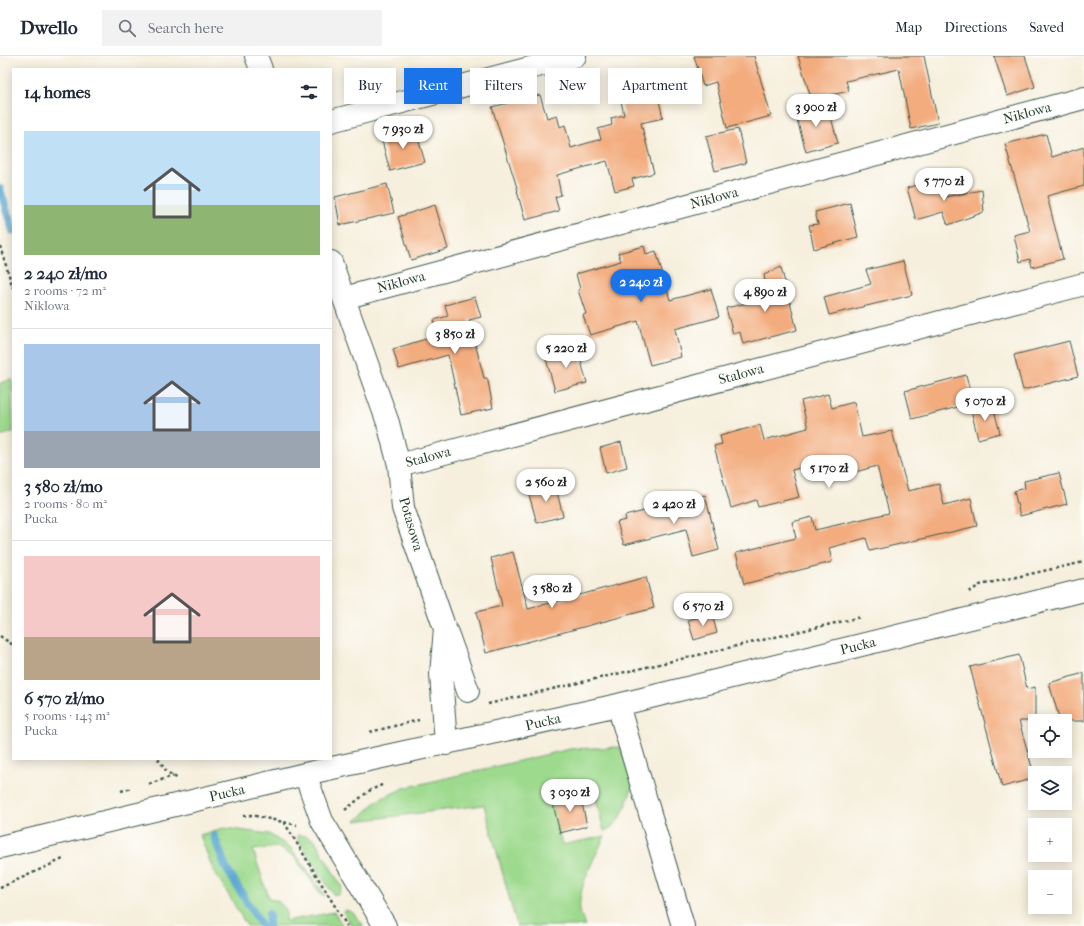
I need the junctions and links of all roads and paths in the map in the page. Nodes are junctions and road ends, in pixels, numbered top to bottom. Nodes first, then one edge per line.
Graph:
1 (256, 56) edge
2 (575, 56) edge
3 (260, 68) edge
4 (1084, 98) edge
5 (332, 121) edge
6 (0, 246) edge
7 (332, 265) edge
8 (1084, 284) edge
9 (12, 285) edge
10 (344, 298) junction
11 (399, 465) junction
12 (1084, 562) edge
13 (1084, 590) edge
14 (963, 595) dead end
15 (869, 616) dead end
16 (445, 629) junction
17 (0, 636) edge
18 (12, 644) edge
19 (468, 691) dead end
20 (523, 695) dead end
21 (618, 705) junction
22 (446, 744) junction
23 (159, 760) edge
24 (305, 774) junction
25 (173, 776) dead end
26 (284, 822) dead end
27 (0, 847) edge
28 (347, 926) edge
29 (385, 926) edge
30 (683, 926) edge

1 - 3 street
2 - 5 street
4 - 10 street, Niklowa
6 - 9 path
7 - 10 street, Potasowa
8 - 11 street, Stalowa
10 - 11 street, Potasowa
11 - 16 street, Potasowa
12 - 14 path
13 - 21 street, Pucka
15 - 20 path
16 - 19 street
16 - 22 street, Potasowa
17 - 18 path
21 - 22 street, Pucka
21 - 30 street
22 - 24 street, Pucka
23 - 25 path
24 - 27 street, Pucka
24 - 29 street
26 - 28 path

